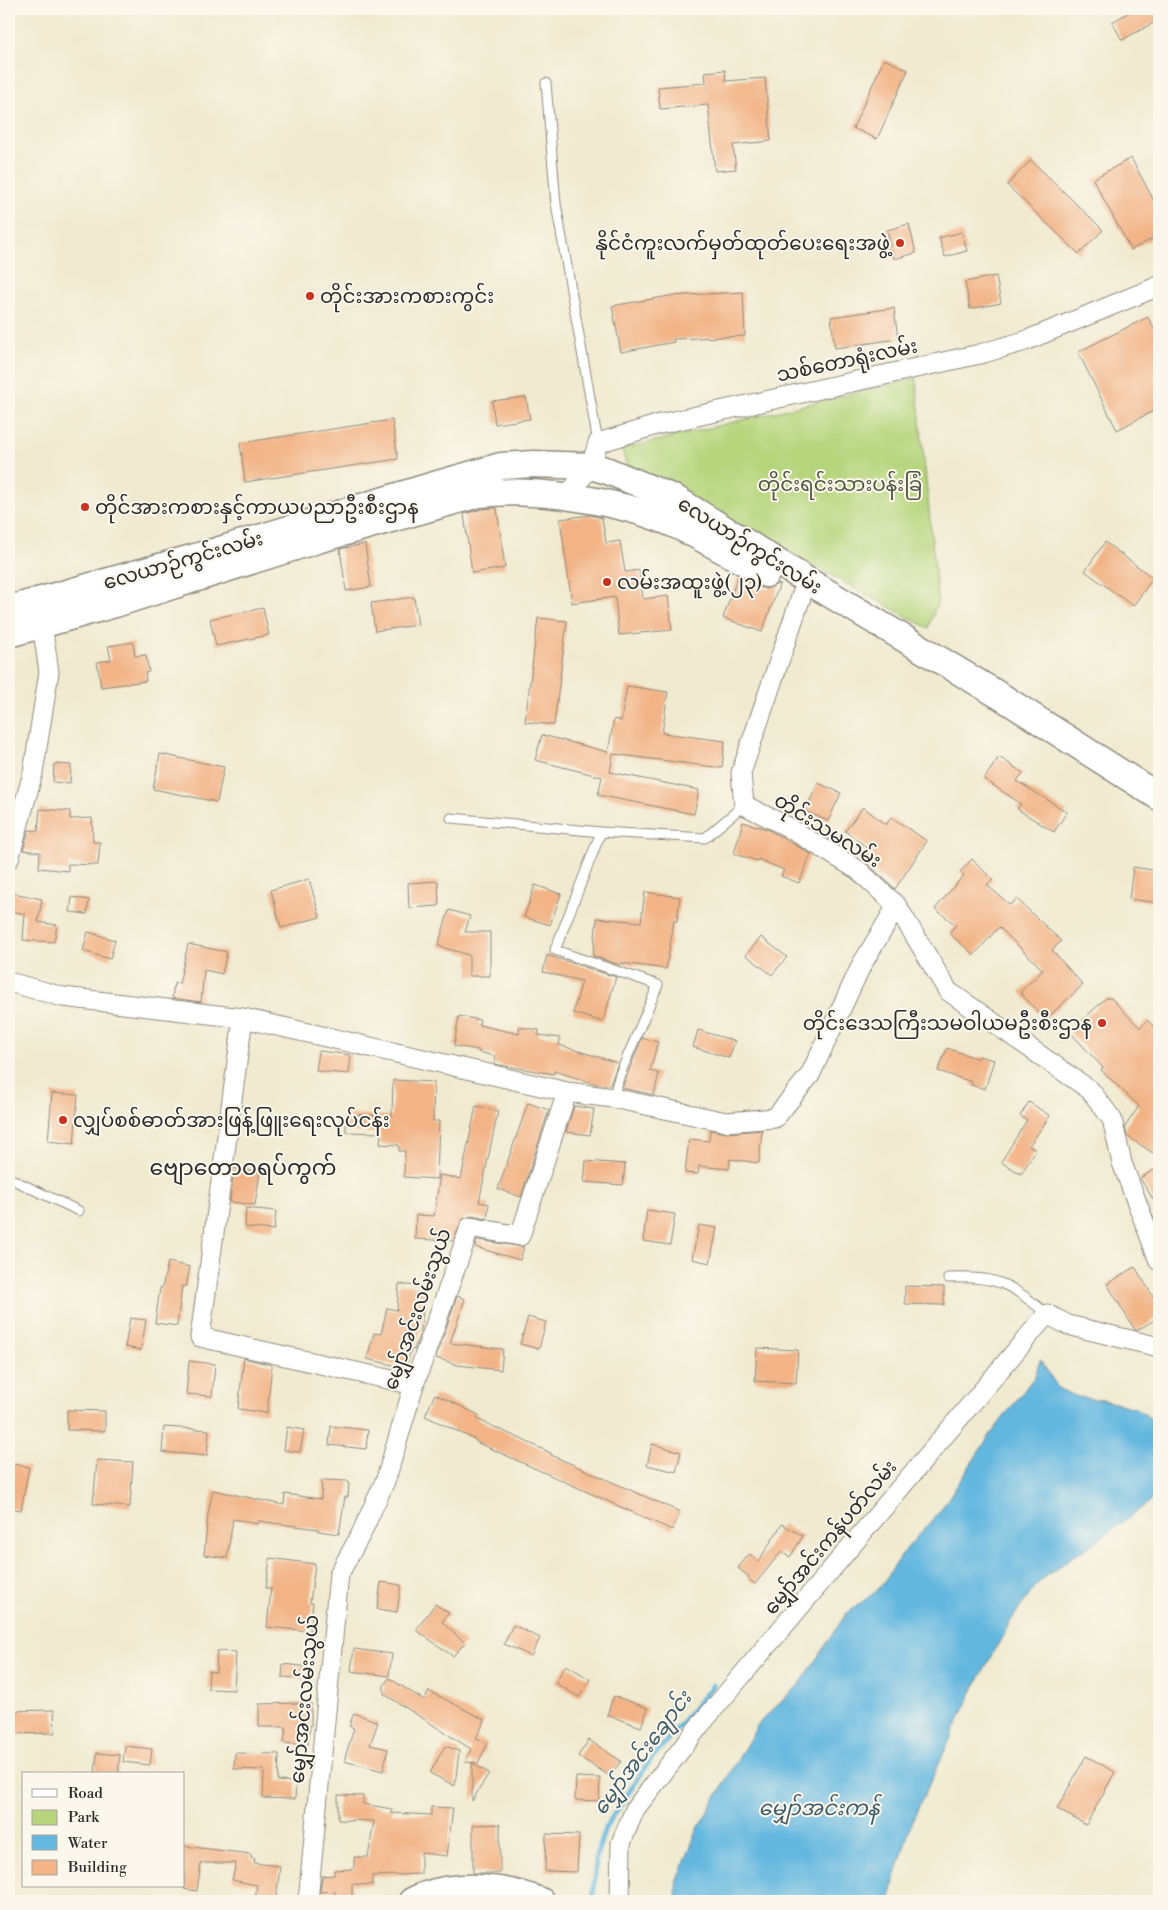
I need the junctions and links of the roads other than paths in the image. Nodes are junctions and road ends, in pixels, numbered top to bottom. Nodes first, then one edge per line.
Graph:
1 (546, 82) dead end
2 (1159, 286) edge
3 (594, 454) junction
4 (567, 496) junction
5 (805, 588) junction
6 (9, 610) edge
7 (42, 624) junction
8 (9, 634) edge
9 (1159, 797) edge
10 (744, 805) junction
11 (1159, 815) edge
12 (451, 818) dead end
13 (601, 832) junction
14 (9, 859) edge
15 (897, 906) junction
16 (9, 982) edge
17 (243, 1018) junction
18 (568, 1092) junction
19 (613, 1098) junction
20 (9, 1178) edge
21 (79, 1211) dead end
22 (1159, 1261) edge
23 (948, 1278) dead end
24 (1047, 1314) junction
25 (1159, 1347) edge
26 (414, 1384) junction
27 (308, 1901) edge
28 (412, 1901) edge
29 (541, 1901) edge
30 (620, 1901) edge

1 - 3 lane
2 - 3 street, သစ်တောရုံးလမ်း
3 - 4 street
3 - 5 street, လေယာဉ်ကွင်းလမ်း
3 - 6 street, လေယာဉ်ကွင်းလမ်း
4 - 5 street, လေယာဉ်ကွင်းလမ်း
4 - 7 street, လေယာဉ်ကွင်းလမ်း
5 - 9 street, လေယာဉ်ကွင်းလမ်း
5 - 10 street, တိုင်းသမလမ်း
5 - 11 street, လေယာဉ်ကွင်းလမ်း
7 - 8 street, လေယာဉ်ကွင်းလမ်း
7 - 14 street
10 - 13 lane
10 - 15 street, တိုင်းသမလမ်း
12 - 13 lane
13 - 19 lane
15 - 19 street
15 - 22 street, တိုင်းသမလမ်း
16 - 17 street
17 - 18 street
17 - 26 street
18 - 19 street
18 - 26 street, မျှော်အင်းလမ်းသွယ်
20 - 21 lane
23 - 24 lane
24 - 25 street
24 - 30 street, မျှော်အင်းကန်ပတ်လမ်း
26 - 27 street, မျှော်အင်းလမ်းသွယ်
28 - 29 street

